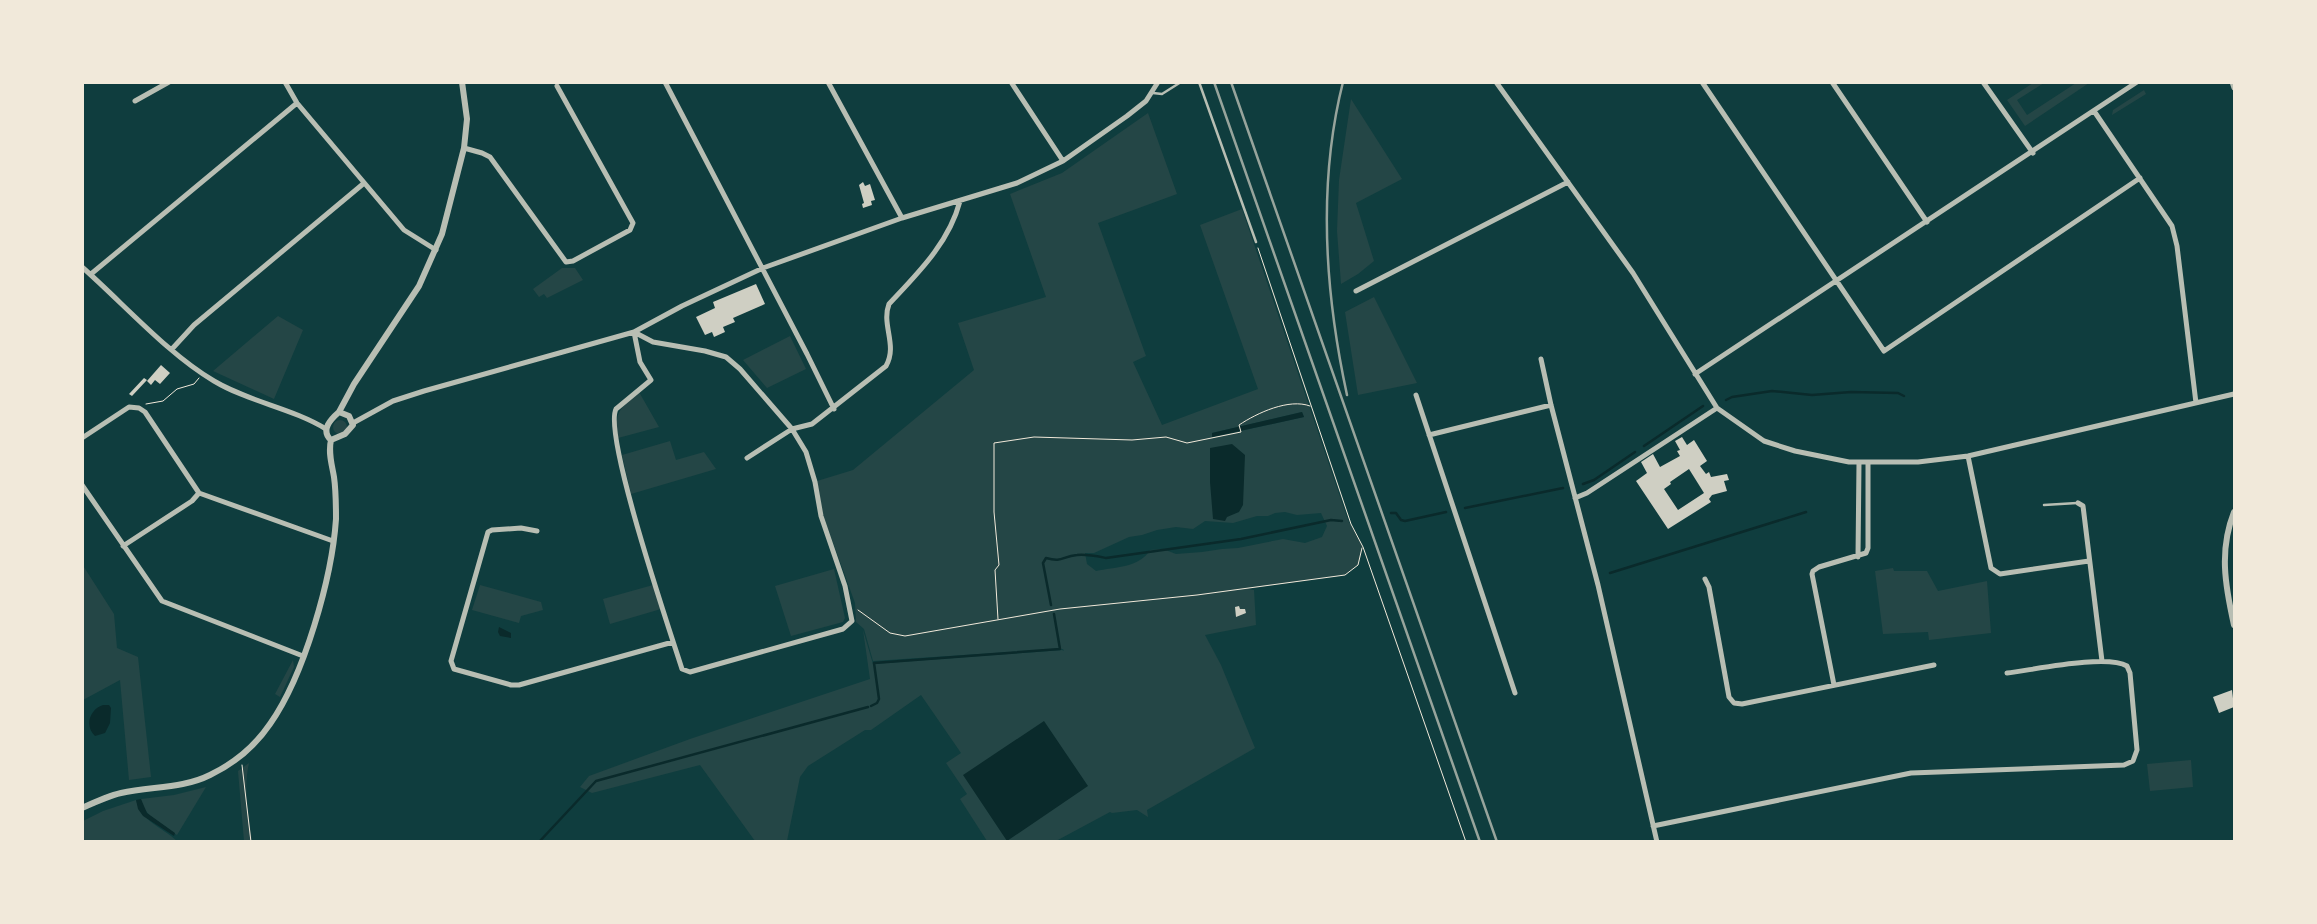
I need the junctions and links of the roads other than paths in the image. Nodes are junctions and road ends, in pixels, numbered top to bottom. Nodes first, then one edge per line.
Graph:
1 (169, 82) edge
2 (285, 82) edge
3 (462, 82) edge
4 (665, 82) edge
5 (828, 82) edge
6 (1011, 82) edge
7 (1158, 82) edge
8 (1181, 82) edge
9 (1198, 82) edge
10 (1496, 82) edge
11 (1702, 82) edge
12 (1832, 82) edge
13 (1983, 82) edge
14 (2137, 82) edge
15 (2232, 82) edge
16 (557, 86) dead end
17 (2234, 88) edge
18 (1153, 93) junction
19 (135, 101) dead end
20 (297, 103) junction
21 (2094, 111) junction
22 (464, 148) junction
23 (2033, 153) junction
24 (1063, 161) junction
25 (2140, 178) junction
26 (1568, 182) junction
27 (364, 184) junction
28 (960, 200) junction
29 (902, 218) junction
30 (1927, 222) junction
31 (1256, 242) road end
32 (436, 250) junction
33 (82, 267) edge
34 (763, 268) junction
35 (91, 274) junction
36 (1836, 279) junction
37 (1356, 291) dead end
38 (634, 332) junction
39 (172, 349) junction
40 (1541, 359) dead end
41 (1695, 374) junction
42 (2234, 394) edge
43 (1416, 395) dead end
44 (2196, 404) junction
45 (1551, 405) junction
46 (1717, 408) junction
47 (834, 409) junction
48 (339, 412) junction
49 (353, 424) junction
50 (326, 429) junction
51 (792, 429) junction
52 (1429, 436) junction
53 (82, 438) edge
54 (331, 440) junction
55 (1968, 456) junction
56 (747, 458) dead end
57 (1859, 463) junction
58 (1868, 464) junction
59 (82, 485) edge
60 (200, 493) junction
61 (1575, 498) junction
62 (2078, 503) joint
63 (2044, 505) dead end
64 (2234, 512) edge
65 (537, 531) dead end
66 (333, 541) junction
67 (123, 546) junction
68 (1858, 557) junction
69 (2090, 561) junction
70 (1705, 580) dead end
71 (2234, 625) edge
72 (673, 642) junction
73 (303, 656) junction
74 (2102, 661) junction
75 (1934, 665) dead end
76 (2006, 673) dead end
77 (1834, 685) junction
78 (1515, 693) dead end
79 (82, 808) edge
80 (1654, 826) junction
81 (1657, 842) edge

1 - 19 street
2 - 20 street
3 - 22 street
4 - 34 street
5 - 29 street
6 - 24 street
7 - 18 street
8 - 18 lane
9 - 31 lane
10 - 26 street
11 - 36 street
12 - 30 street
13 - 23 street
14 - 21 street
15 - 17 street
16 - 22 street
18 - 24 street
20 - 27 street
20 - 35 street
21 - 23 street
21 - 25 street
22 - 32 street
23 - 30 street
24 - 28 street
25 - 36 street
25 - 44 street
26 - 37 street
26 - 41 street
27 - 32 street
27 - 39 street
28 - 29 street
28 - 47 street
29 - 34 street
30 - 36 street
32 - 48 street
33 - 35 street
34 - 38 street
34 - 47 street
35 - 39 street
36 - 41 street
38 - 49 street
38 - 51 street
38 - 72 street
39 - 50 street
40 - 45 street
41 - 46 street
42 - 44 street
43 - 52 street
44 - 55 street
45 - 52 street
45 - 61 street
46 - 57 street
46 - 61 street
47 - 51 street
48 - 49 street
48 - 50 street
49 - 54 street
50 - 54 street
51 - 56 street
51 - 72 street
52 - 78 street
53 - 60 street
54 - 66 street
55 - 58 street
55 - 69 street
57 - 58 street
57 - 68 street
58 - 68 street
59 - 67 street
60 - 66 street
60 - 67 street
61 - 80 street
62 - 63 lane
62 - 69 street
64 - 71 street
65 - 72 street
66 - 73 street
67 - 73 street
68 - 77 street
69 - 74 street
70 - 77 street
73 - 79 street
74 - 76 street
74 - 80 street
75 - 77 street
80 - 81 street

